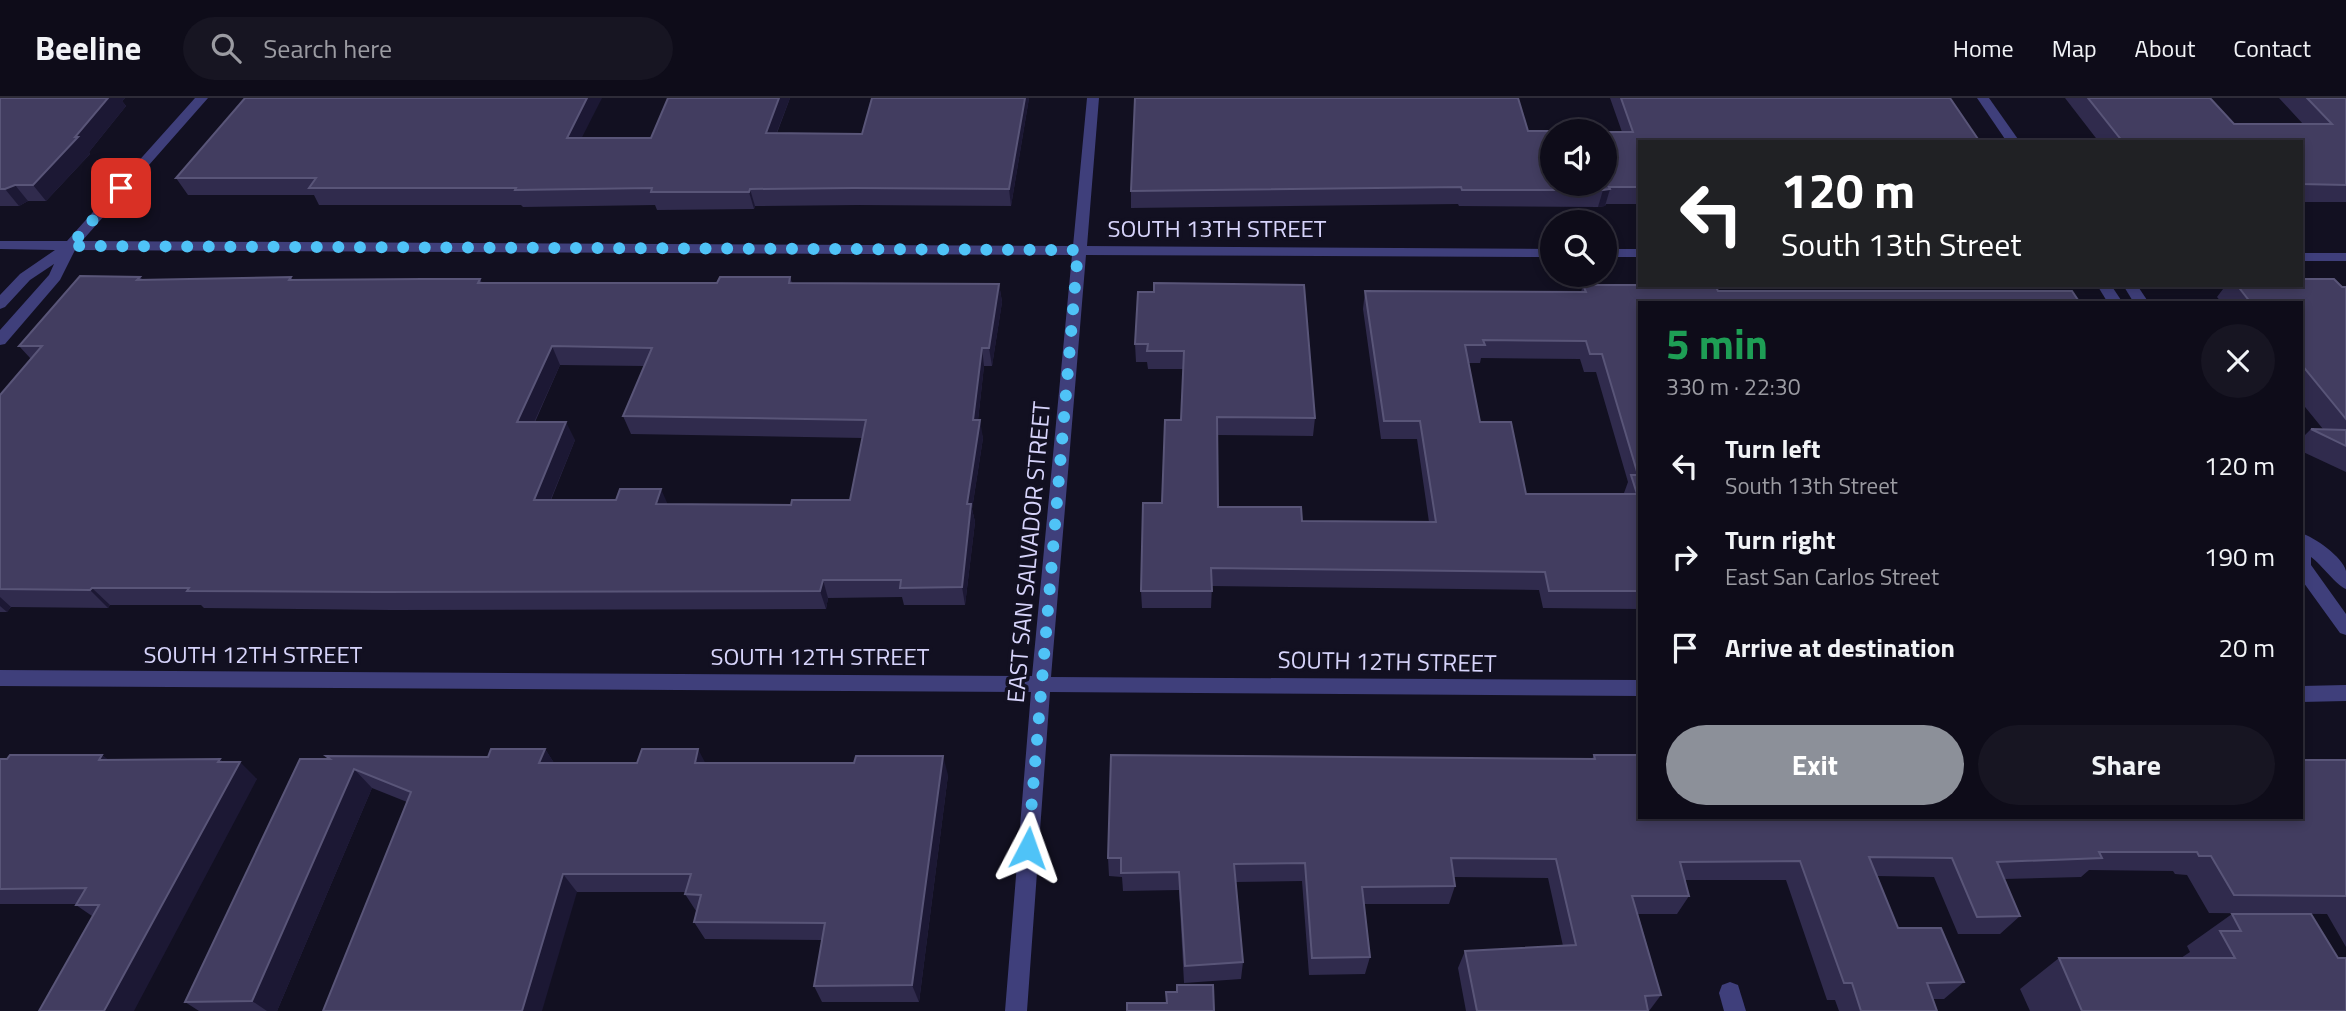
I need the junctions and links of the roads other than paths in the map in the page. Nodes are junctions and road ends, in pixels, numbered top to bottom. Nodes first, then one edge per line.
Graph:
1 (202, 98) edge
2 (1093, 98) edge
3 (1983, 98) edge
4 (2013, 140) edge
5 (0, 245) edge
6 (70, 246) junction
7 (1078, 250) junction
8 (1540, 253) edge
9 (1617, 253) edge
10 (1638, 253) edge
11 (2303, 257) edge
12 (2346, 257) edge
13 (0, 304) edge
14 (0, 340) edge
15 (2303, 541) edge
16 (2303, 567) edge
17 (2346, 582) edge
18 (2346, 628) edge
19 (0, 678) edge
20 (1041, 682) junction
21 (1638, 688) edge
22 (2346, 693) edge
23 (2303, 694) edge
24 (1016, 1011) edge

1 - 6 street
2 - 7 street, EAST SAN SALVADOR STREET
3 - 4 street
5 - 6 street, SOUTH 13TH STREET
6 - 7 street, SOUTH 13TH STREET
6 - 13 street
6 - 14 street
7 - 8 street, SOUTH 13TH STREET
7 - 20 street, EAST SAN SALVADOR STREET
9 - 10 street
11 - 12 street
15 - 17 street
16 - 18 street
19 - 20 street, SOUTH 12TH STREET
20 - 21 street, SOUTH 12TH STREET
20 - 24 street, EAST SAN SALVADOR STREET
22 - 23 street

